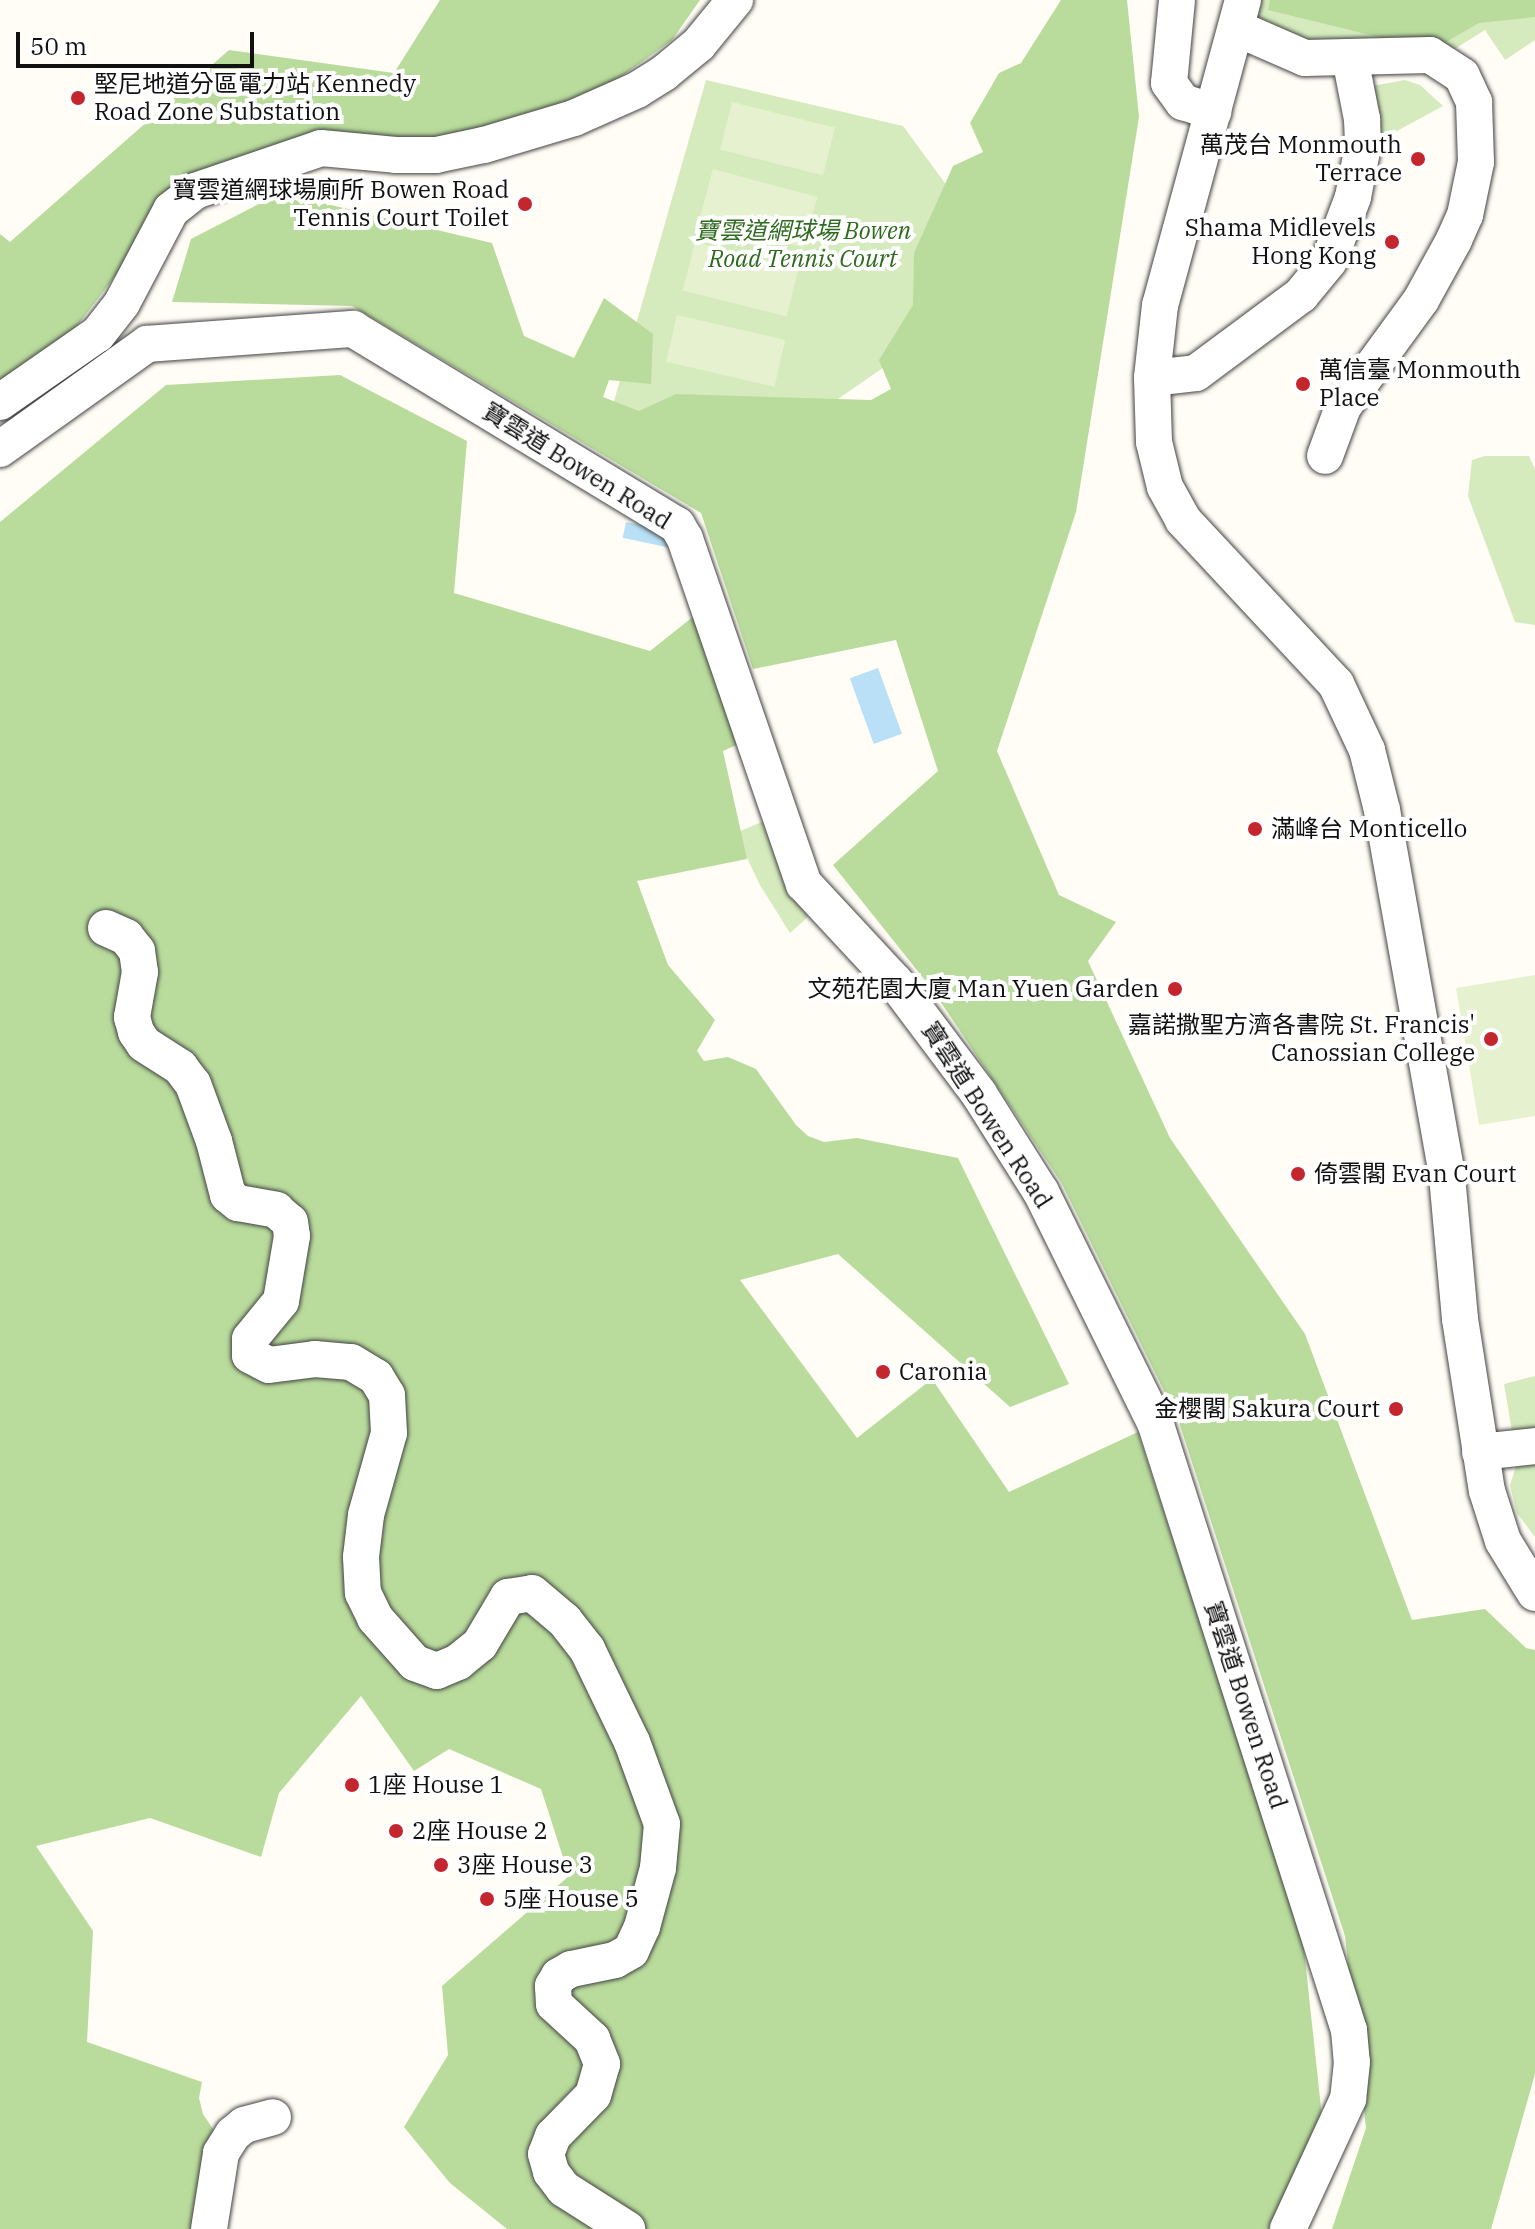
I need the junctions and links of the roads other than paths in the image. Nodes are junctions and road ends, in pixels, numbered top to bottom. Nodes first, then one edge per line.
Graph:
1 (735, 0) edge
2 (1177, 0) edge
3 (1239, 14) edge
4 (1350, 58) junction
5 (1213, 112) junction
6 (1152, 378) junction
7 (0, 402) edge
8 (0, 449) edge
9 (1325, 456) dead end
10 (106, 928) dead end
11 (1535, 1446) edge
12 (1480, 1452) junction
13 (1535, 1593) edge
14 (273, 2117) dead end
15 (209, 2229) edge
16 (627, 2229) edge
17 (1288, 2229) edge

1 - 7 street
2 - 5 street
3 - 4 street
3 - 5 street
4 - 6 street
4 - 9 street
5 - 6 street
6 - 12 street
8 - 17 street, 寶雲道 Bowen Road
10 - 16 street
11 - 12 street
12 - 13 street
14 - 15 street

